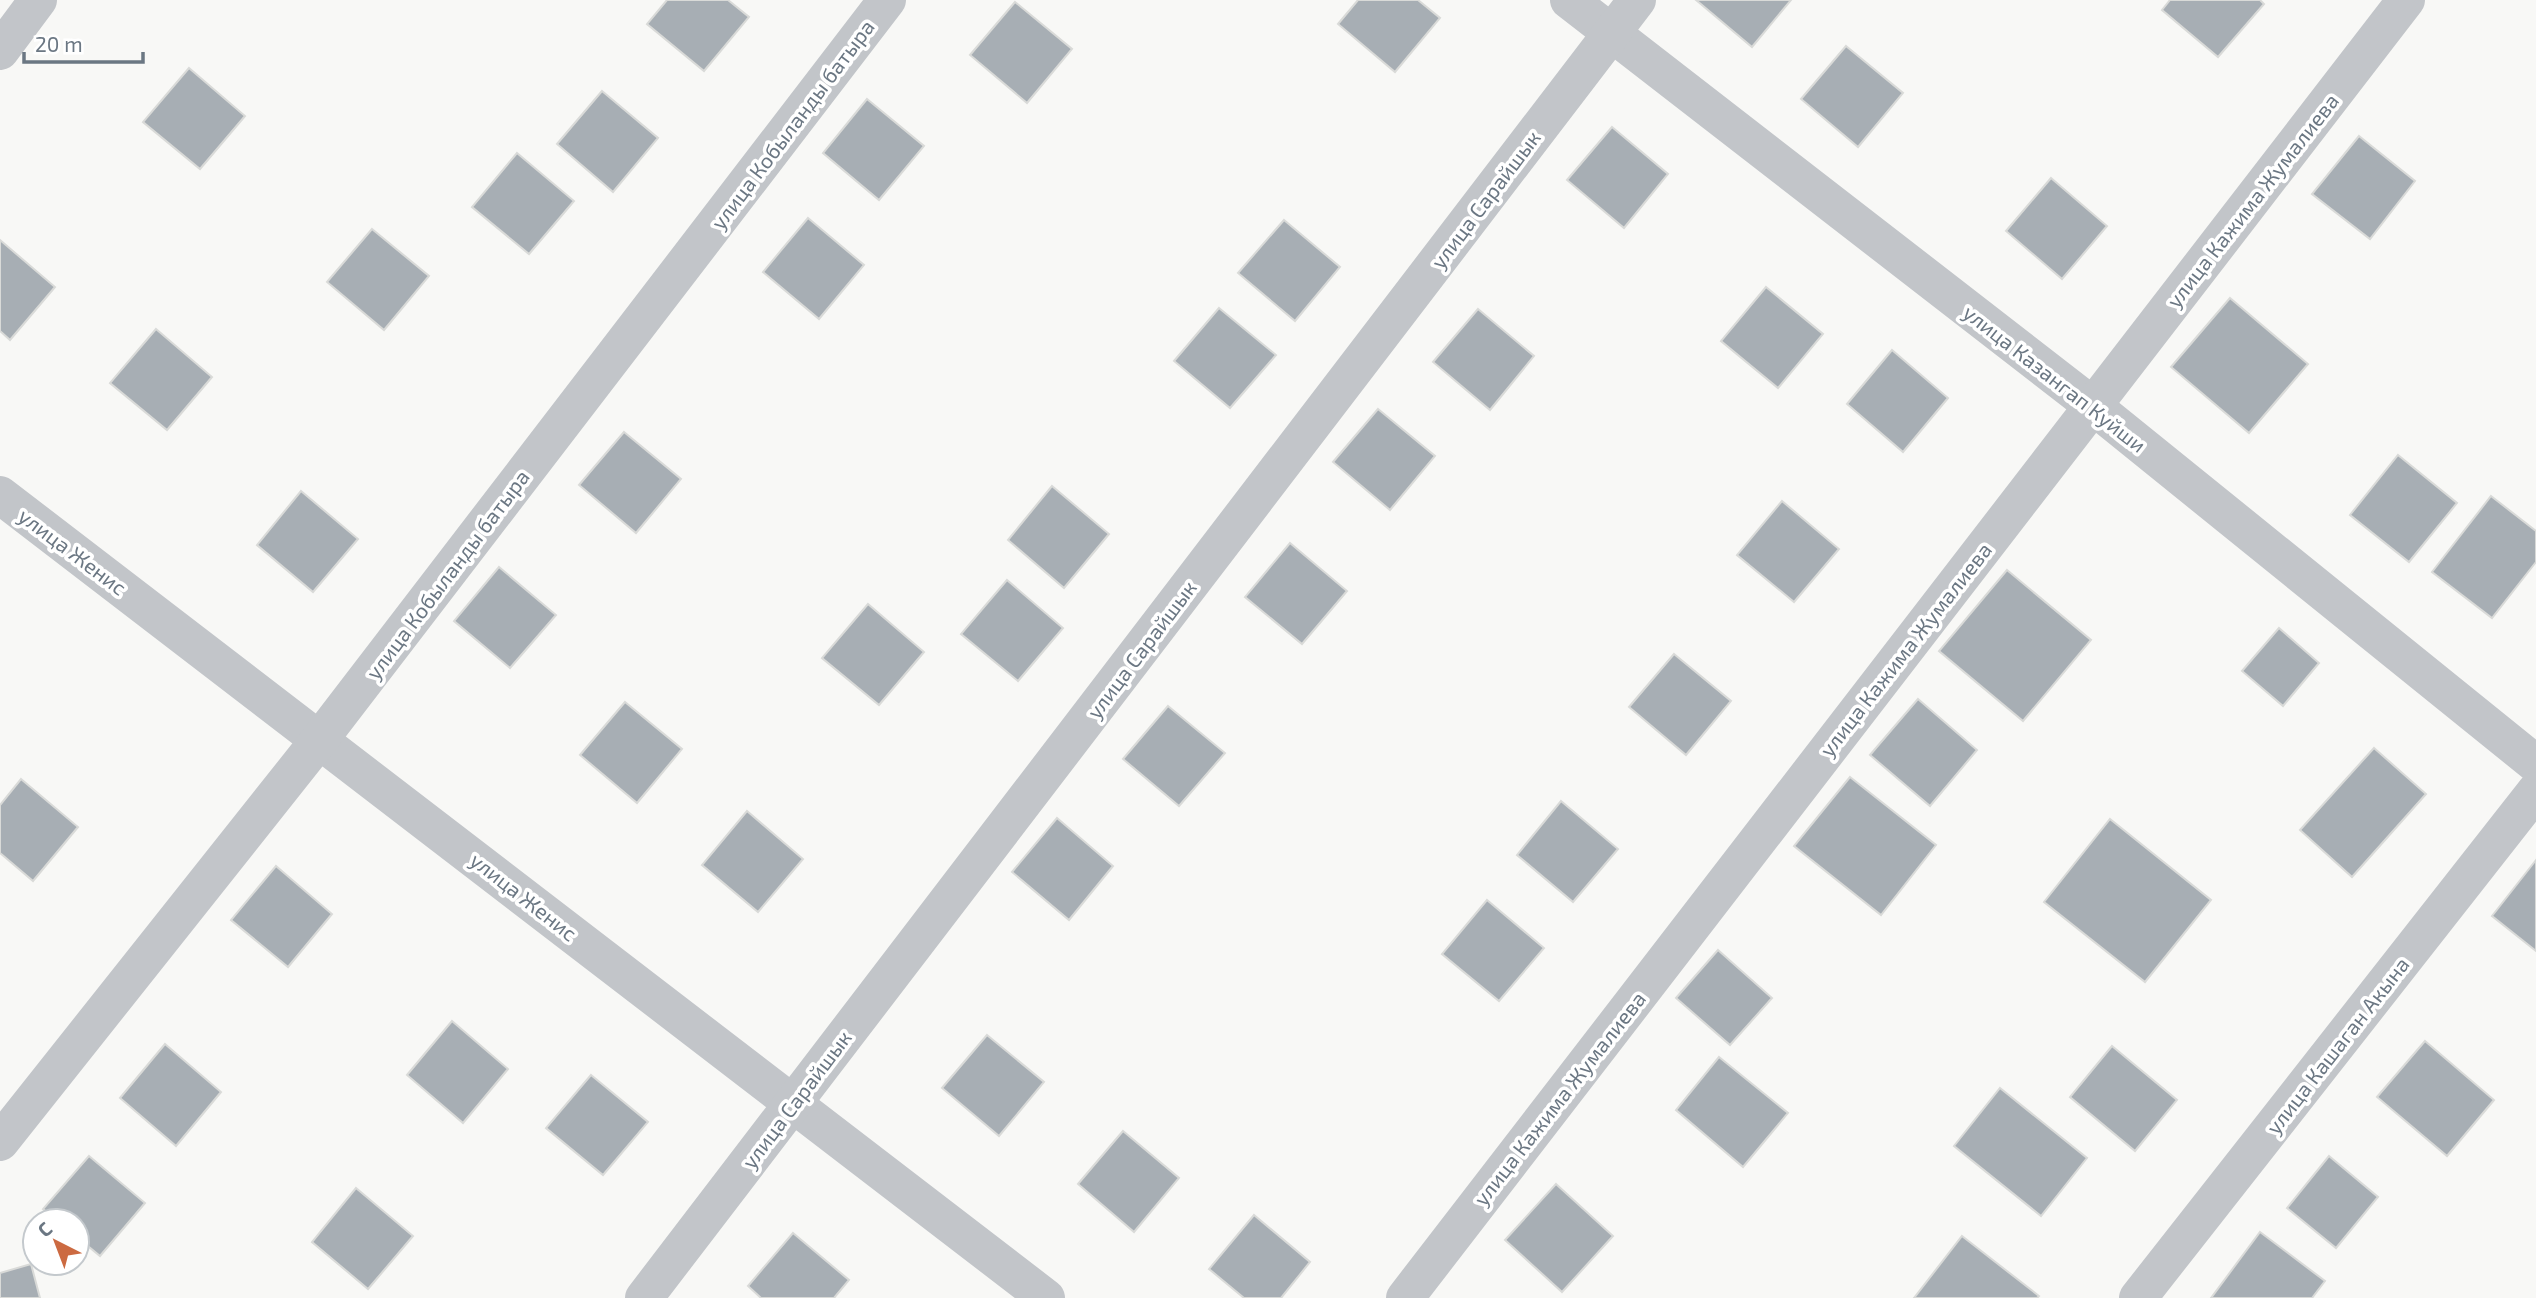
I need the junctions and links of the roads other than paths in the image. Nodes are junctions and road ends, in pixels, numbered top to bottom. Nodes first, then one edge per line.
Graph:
1 (38, 0) edge
2 (887, 0) edge
3 (1569, 0) edge
4 (1637, 0) edge
5 (2406, 0) edge
6 (1612, 33) junction
7 (0, 51) edge
8 (2093, 406) junction
9 (0, 495) edge
10 (320, 739) junction
11 (2536, 764) edge
12 (2536, 791) edge
13 (793, 1104) junction
14 (0, 1142) edge
15 (644, 1298) edge
16 (1046, 1298) edge
17 (1405, 1298) edge
18 (2138, 1298) edge

1 - 7 street
2 - 10 street, улица Кобыланды батыра
3 - 6 street, улица Казангап Куйши
4 - 6 street, улица Сарайшык
5 - 8 street, улица Кажима Жумалиева
6 - 8 street, улица Казангап Куйши
6 - 13 street, улица Сарайшык
8 - 11 street, улица Казангап Куйши
8 - 17 street, улица Кажима Жумалиева
9 - 10 street, улица Женис
10 - 13 street, улица Женис
10 - 14 street, улица Кобыланды батыра
12 - 18 street, улица Кашаган Акына
13 - 15 street, улица Сарайшык
13 - 16 street, улица Женис

